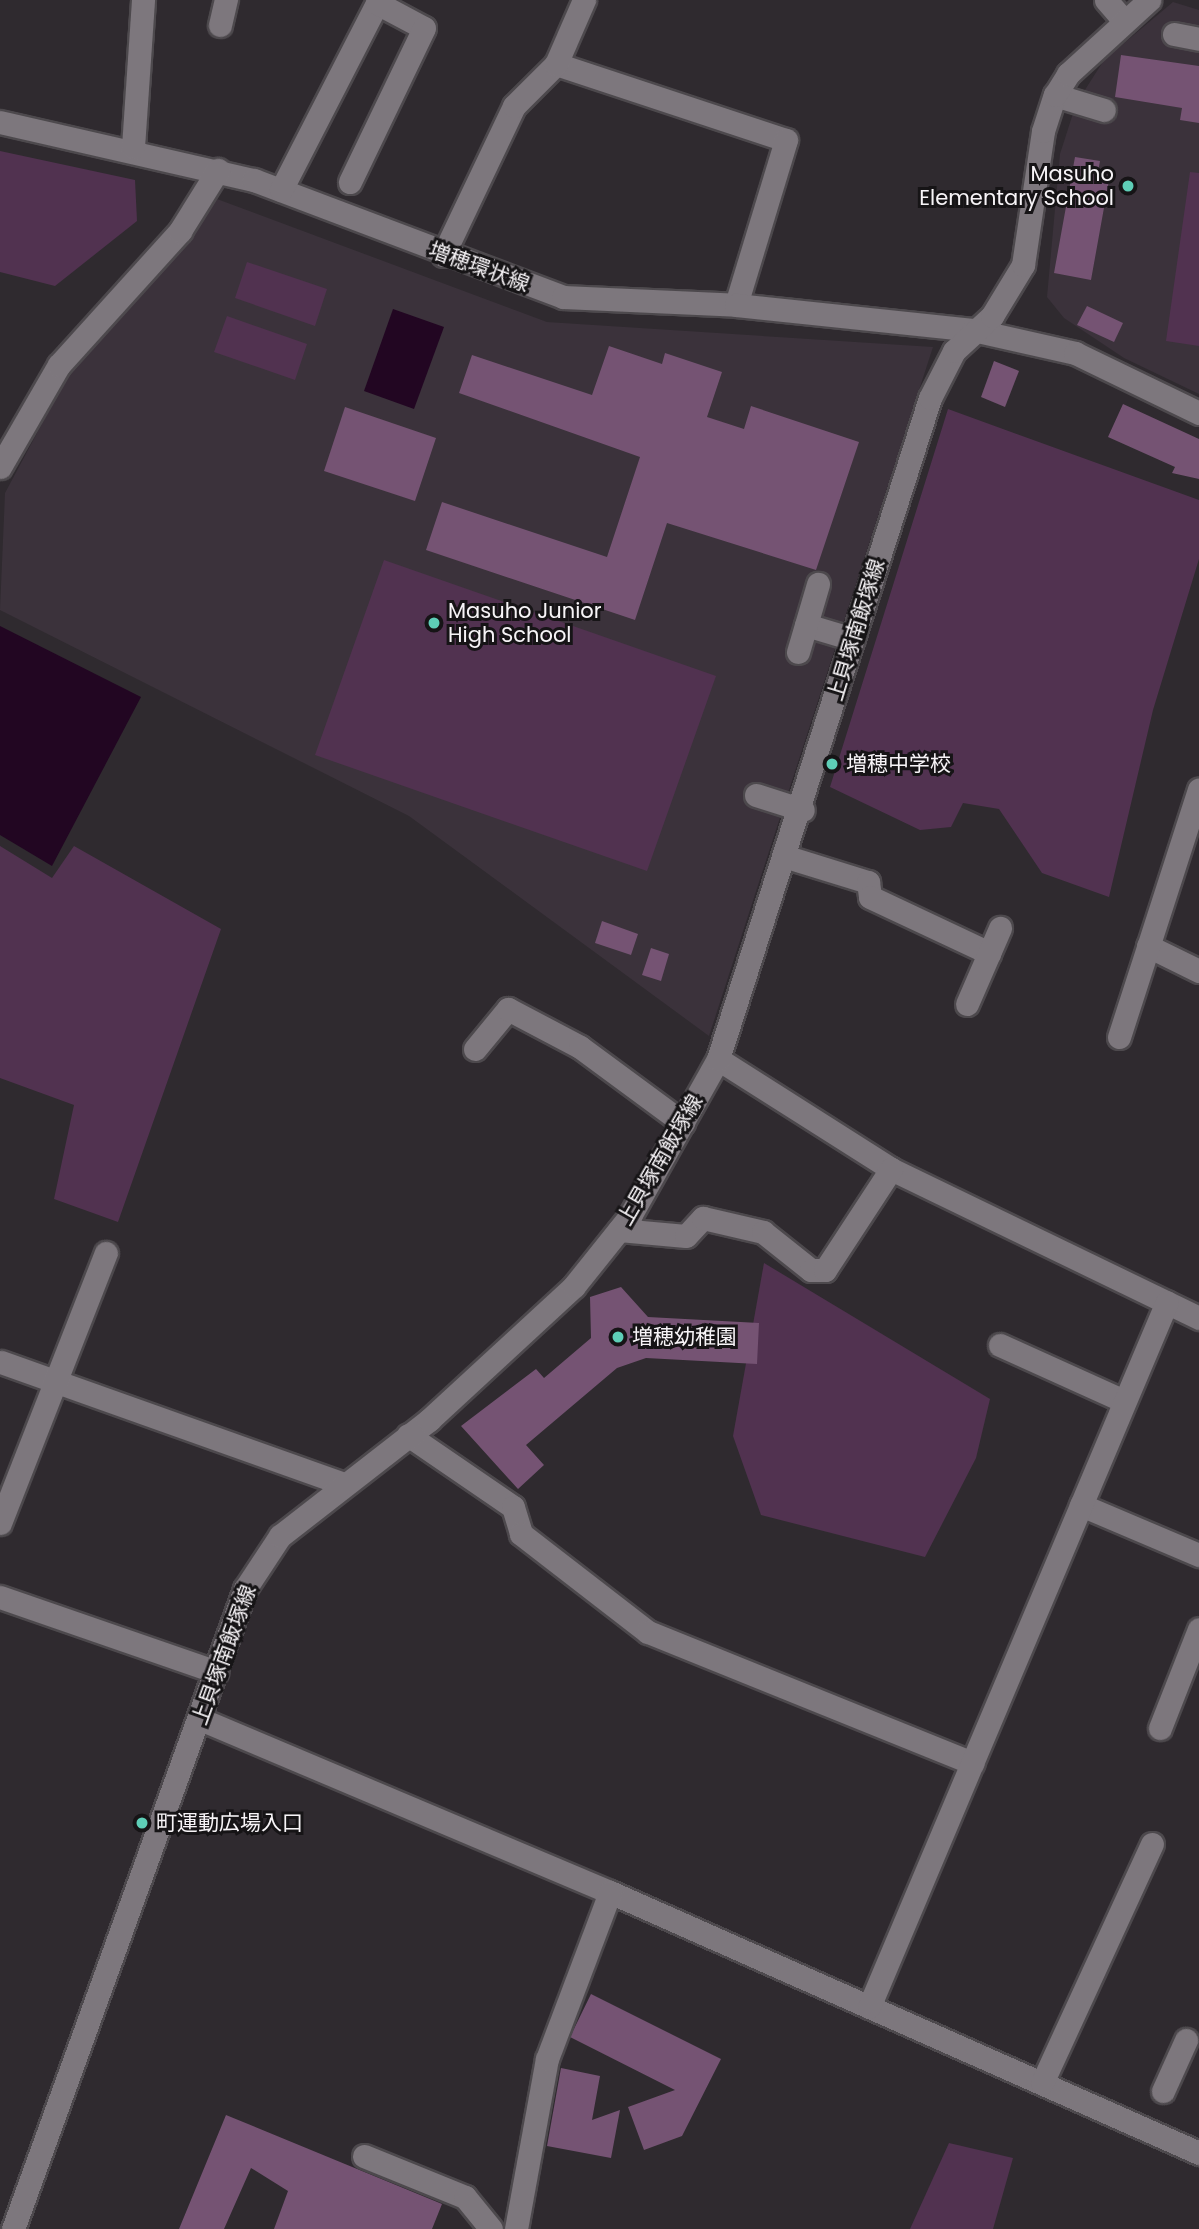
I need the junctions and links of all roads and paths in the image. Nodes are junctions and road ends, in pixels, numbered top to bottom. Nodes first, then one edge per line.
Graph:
1 (143, 0) edge
2 (226, 0) edge
3 (584, 0) edge
4 (1106, 0) edge
5 (1149, 0) edge
6 (1124, 21) junction
7 (220, 24) dead end
8 (1174, 34) dead end
9 (1199, 39) edge
10 (556, 64) junction
11 (1055, 95) junction
12 (1104, 110) dead end
13 (0, 122) edge
14 (133, 147) junction
15 (218, 170) junction
16 (350, 182) dead end
17 (281, 190) junction
18 (443, 255) junction
19 (736, 305) junction
20 (973, 330) junction
21 (1199, 413) edge
22 (0, 467) edge
23 (818, 584) dead end
24 (806, 625) junction
25 (853, 639) junction
26 (798, 652) dead end
27 (1199, 790) edge
28 (756, 795) dead end
29 (803, 810) junction
30 (1191, 839) edge
31 (787, 857) junction
32 (1000, 928) dead end
33 (1148, 946) junction
34 (989, 953) junction
35 (1199, 971) edge
36 (967, 1004) dead end
37 (1119, 1037) dead end
38 (475, 1049) dead end
39 (718, 1059) junction
40 (682, 1123) junction
41 (891, 1169) junction
42 (619, 1230) junction
43 (106, 1253) dead end
44 (1167, 1302) junction
45 (1199, 1318) edge
46 (1000, 1345) dead end
47 (1, 1362) edge
48 (55, 1382) junction
49 (1124, 1401) junction
50 (408, 1435) junction
51 (341, 1483) junction
52 (1081, 1505) junction
53 (0, 1523) edge
54 (1199, 1555) edge
55 (0, 1597) edge
56 (1199, 1629) edge
57 (216, 1672) junction
58 (200, 1719) junction
59 (1160, 1728) dead end
60 (973, 1763) junction
61 (1152, 1844) dead end
62 (610, 1892) junction
63 (869, 2007) junction
64 (1186, 2040) dead end
65 (1042, 2083) junction
66 (1163, 2091) dead end
67 (1199, 2153) edge
68 (364, 2156) dead end
69 (13, 2229) edge
70 (491, 2229) edge
71 (516, 2229) edge

1 - 14 street
2 - 7 street
3 - 10 street
4 - 6 street
5 - 6 street, 上貝塚南飯塚線
6 - 11 street, 上貝塚南飯塚線
8 - 9 street
10 - 18 street
10 - 19 street
11 - 12 street
11 - 20 street, 上貝塚南飯塚線
13 - 14 street, 増穂環状線
14 - 15 street, 増穂環状線
15 - 17 street, 増穂環状線
15 - 22 street
16 - 17 street
17 - 18 street, 増穂環状線
18 - 19 street, 増穂環状線
19 - 20 street, 増穂環状線
20 - 21 street, 増穂環状線
20 - 25 street, 上貝塚南飯塚線
23 - 24 street
24 - 25 street
24 - 26 street
25 - 29 street, 上貝塚南飯塚線
27 - 30 street
28 - 29 street
29 - 31 street, 上貝塚南飯塚線
30 - 33 street
31 - 34 street
31 - 39 street, 上貝塚南飯塚線
32 - 34 street
33 - 35 street
33 - 37 street
34 - 36 street
38 - 40 street
39 - 40 street, 上貝塚南飯塚線
39 - 41 street
40 - 42 street, 上貝塚南飯塚線
41 - 42 street
41 - 44 street
42 - 50 street, 上貝塚南飯塚線
43 - 48 street
44 - 45 street
44 - 49 street
46 - 49 street
47 - 48 street
48 - 51 street
48 - 53 street
49 - 52 street
50 - 51 street, 上貝塚南飯塚線
50 - 60 street
51 - 57 street, 上貝塚南飯塚線
52 - 54 street
52 - 60 street
55 - 57 street
56 - 59 street
57 - 58 street, 上貝塚南飯塚線
58 - 62 street
58 - 69 street, 上貝塚南飯塚線
60 - 63 street
61 - 65 street
62 - 63 street
62 - 71 street
63 - 65 street
64 - 66 street
65 - 67 street
68 - 70 street

